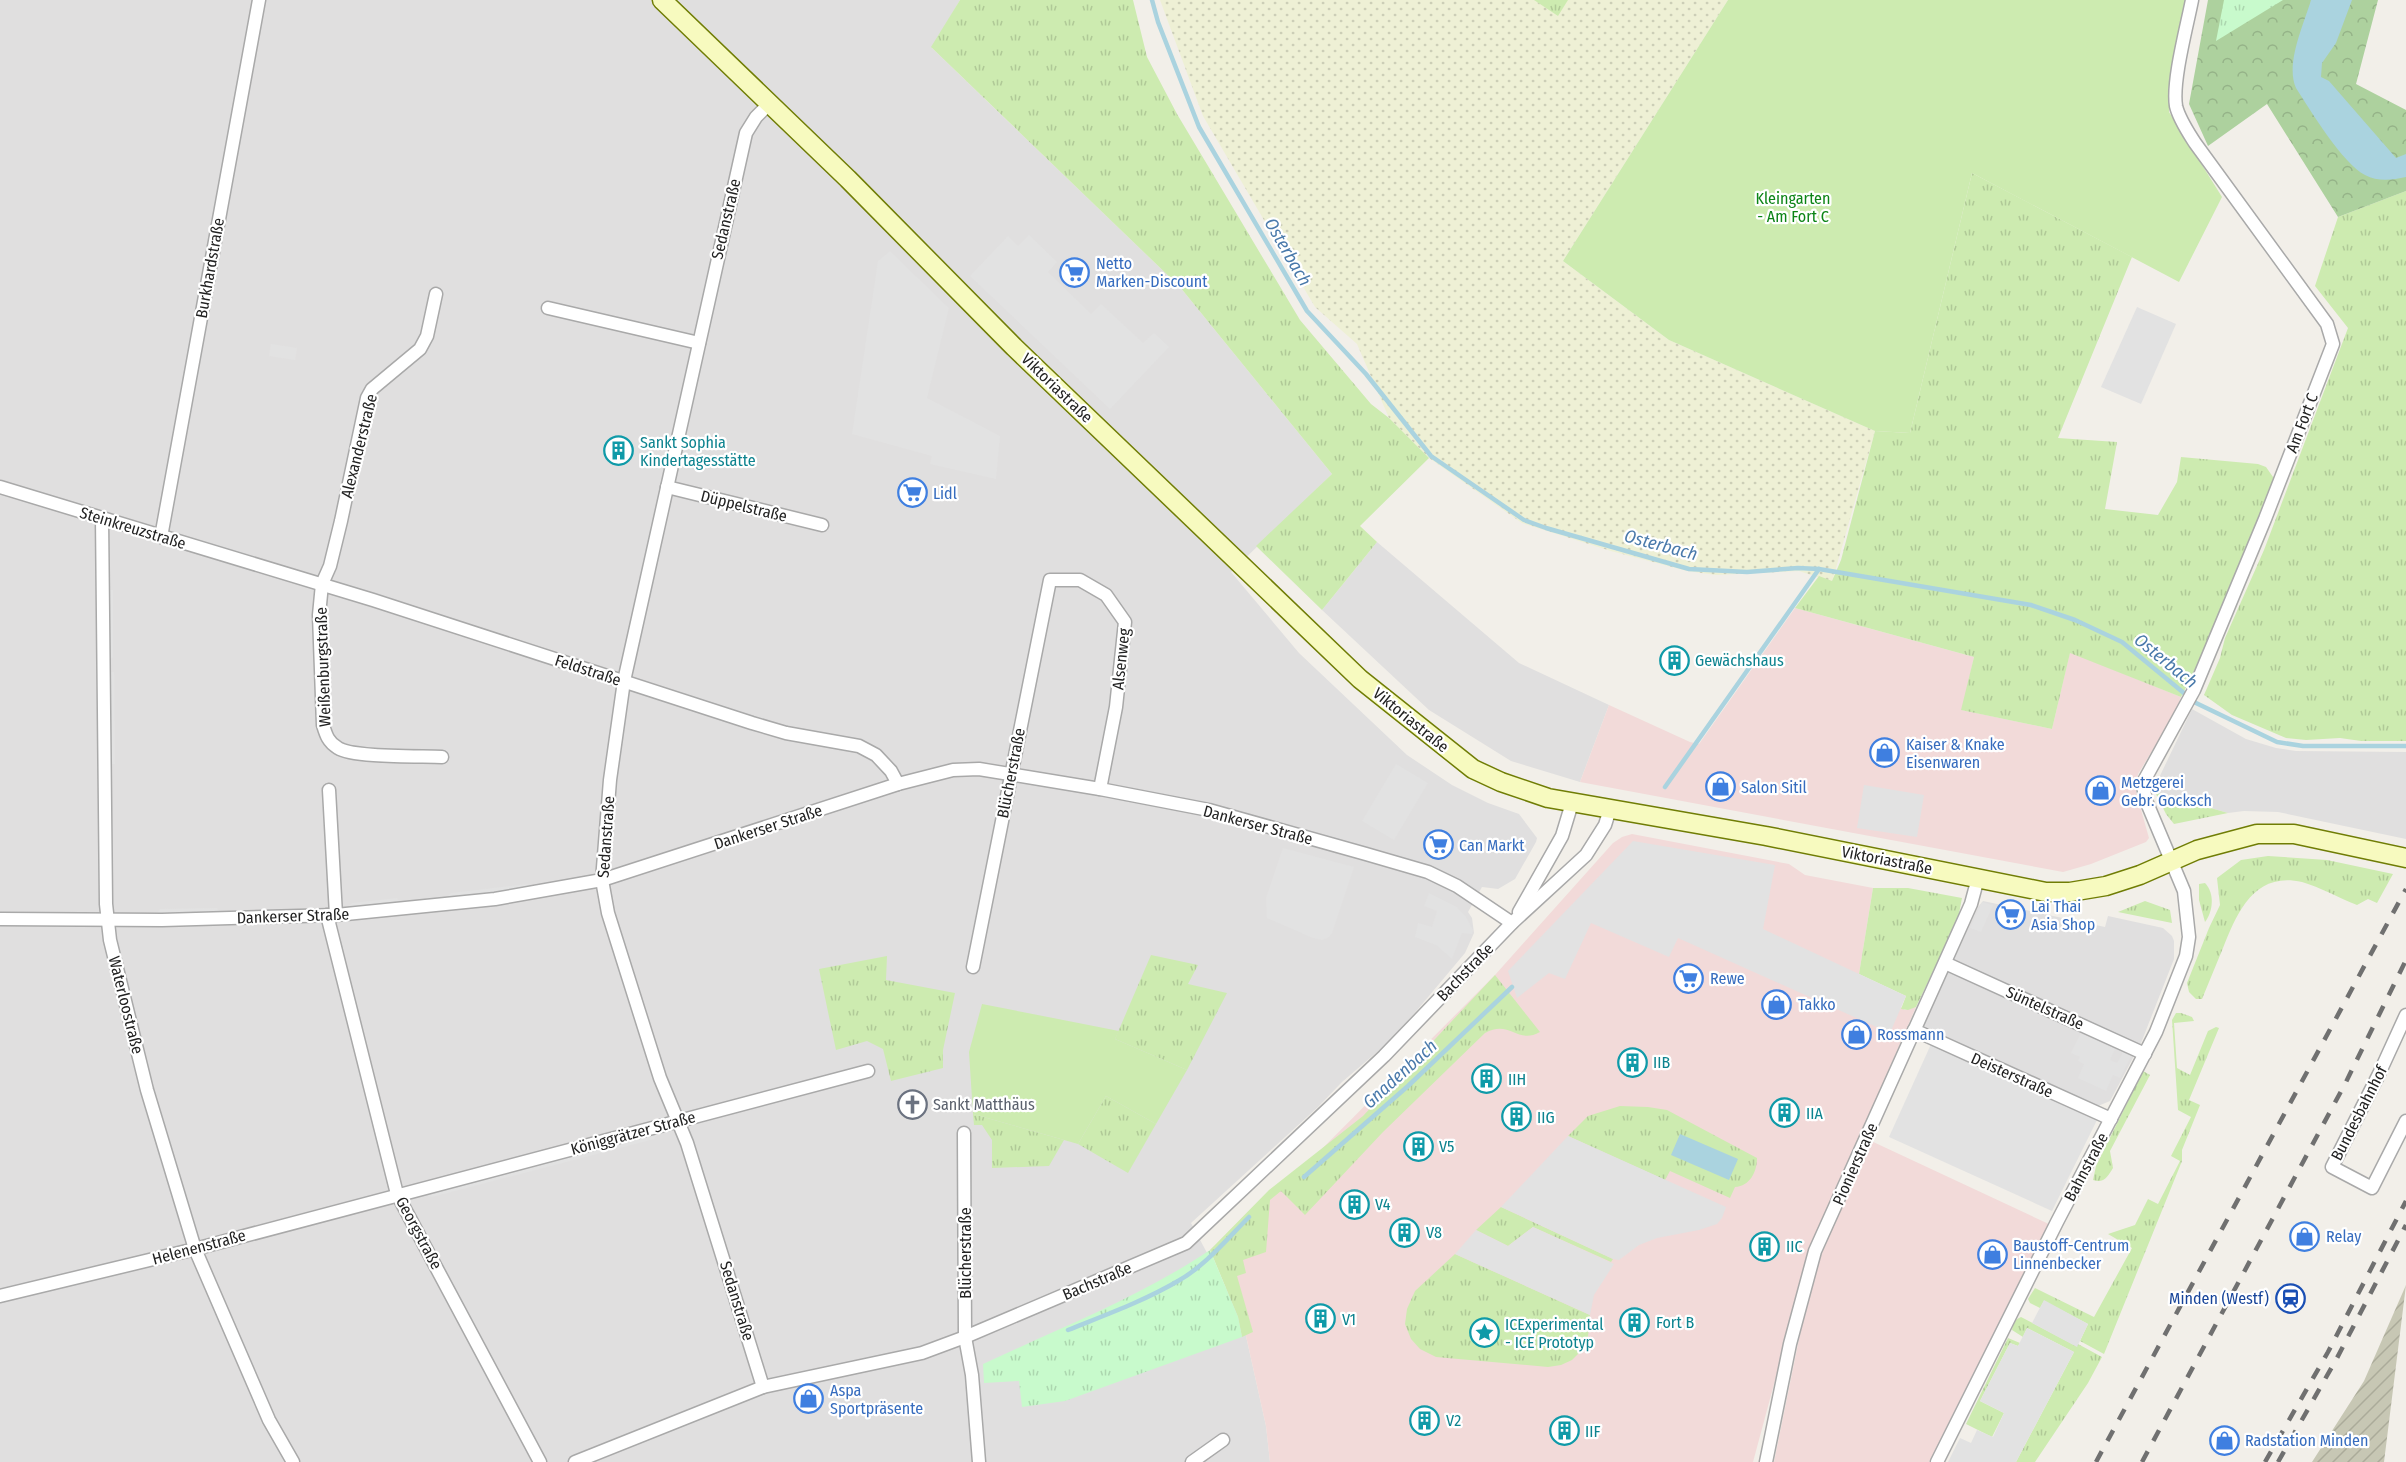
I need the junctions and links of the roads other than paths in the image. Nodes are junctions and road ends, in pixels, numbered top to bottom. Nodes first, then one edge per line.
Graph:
1 (259, 0) edge
2 (662, 0) edge
3 (2192, 0) edge
4 (769, 104) junction
5 (436, 294) dead end
6 (548, 308) dead end
7 (699, 343) junction
8 (0, 487) edge
9 (666, 487) junction
10 (102, 518) junction
11 (822, 525) dead end
12 (161, 537) junction
13 (266, 567) joint
14 (1050, 580) joint
15 (322, 584) junction
16 (624, 681) junction
17 (442, 757) dead end
18 (1011, 773) junction
19 (898, 784) junction
20 (1101, 789) junction
21 (329, 790) dead end
22 (1572, 803) junction
23 (1610, 809) junction
24 (2406, 858) edge
25 (2171, 862) junction
26 (1978, 878) junction
27 (602, 880) junction
28 (331, 915) junction
29 (0, 919) edge
30 (107, 921) junction
31 (1512, 923) junction
32 (1945, 963) junction
33 (973, 967) dead end
34 (2406, 1015) edge
35 (1914, 1030) junction
36 (2145, 1054) junction
37 (868, 1071) dead end
38 (2111, 1119) junction
39 (679, 1121) junction
40 (2406, 1121) edge
41 (964, 1133) dead end
42 (397, 1194) junction
43 (195, 1249) junction
44 (0, 1296) edge
45 (965, 1338) junction
46 (764, 1387) junction
47 (1223, 1440) dead end
48 (293, 1462) edge
49 (540, 1462) edge
50 (575, 1462) edge
51 (979, 1462) edge
52 (1192, 1462) edge
53 (1766, 1462) edge
54 (1937, 1462) edge

1 - 12 street, Burkhardstraße
2 - 4 main road, Viktoriastraße
3 - 25 street, Am Fort C
4 - 7 street, Sedanstraße
4 - 22 main road, Viktoriastraße
5 - 15 street, Alexanderstraße
6 - 7 street
7 - 9 street, Sedanstraße
8 - 10 street, Steinkreuzstraße
9 - 11 street, Düppelstraße
9 - 16 street, Sedanstraße
10 - 12 street, Steinkreuzstraße
10 - 30 street, Waterloostraße
12 - 13 street, Steinkreuzstraße
13 - 15 street, Feldstraße
14 - 18 street, Blücherstraße
14 - 20 street, Alsenweg
15 - 16 street, Feldstraße
15 - 17 street, Weißenburgstraße
16 - 19 street, Feldstraße
16 - 27 street, Sedanstraße
18 - 19 street, Dankerser Straße
18 - 20 street, Dankerser Straße
18 - 33 street, Blücherstraße
19 - 27 street, Dankerser Straße
20 - 31 street, Dankerser Straße
21 - 28 street
22 - 23 main road, Viktoriastraße
22 - 31 street, Bachstraße
23 - 26 main road, Viktoriastraße
23 - 31 street, Bachstraße
24 - 25 main road, Viktoriastraße
25 - 26 main road, Viktoriastraße
25 - 36 street, Bahnstraße
26 - 32 street, Pionierstraße
27 - 28 street, Dankerser Straße
27 - 39 street, Sedanstraße
28 - 30 street, Dankerser Straße
28 - 42 street, Georgstraße
29 - 30 street, Dankerser Straße
30 - 43 street, Waterloostraße
31 - 45 street, Bachstraße
32 - 35 street, Pionierstraße
32 - 36 street, Süntelstraße
34 - 40 street, Bundesbahnhof
35 - 38 street, Deisterstraße
35 - 53 street, Pionierstraße
36 - 38 street, Bahnstraße
37 - 39 street, Königgrätzer Straße
38 - 54 street, Bahnstraße
39 - 42 street, Königgrätzer Straße
39 - 46 street, Sedanstraße
41 - 45 street, Blücherstraße
42 - 43 street, Helenenstraße
42 - 49 street, Georgstraße
43 - 44 street, Helenenstraße
43 - 48 street, Waterloostraße
45 - 46 street, Bachstraße
45 - 51 street, Blücherstraße
46 - 50 street, Bachstraße
47 - 52 street

